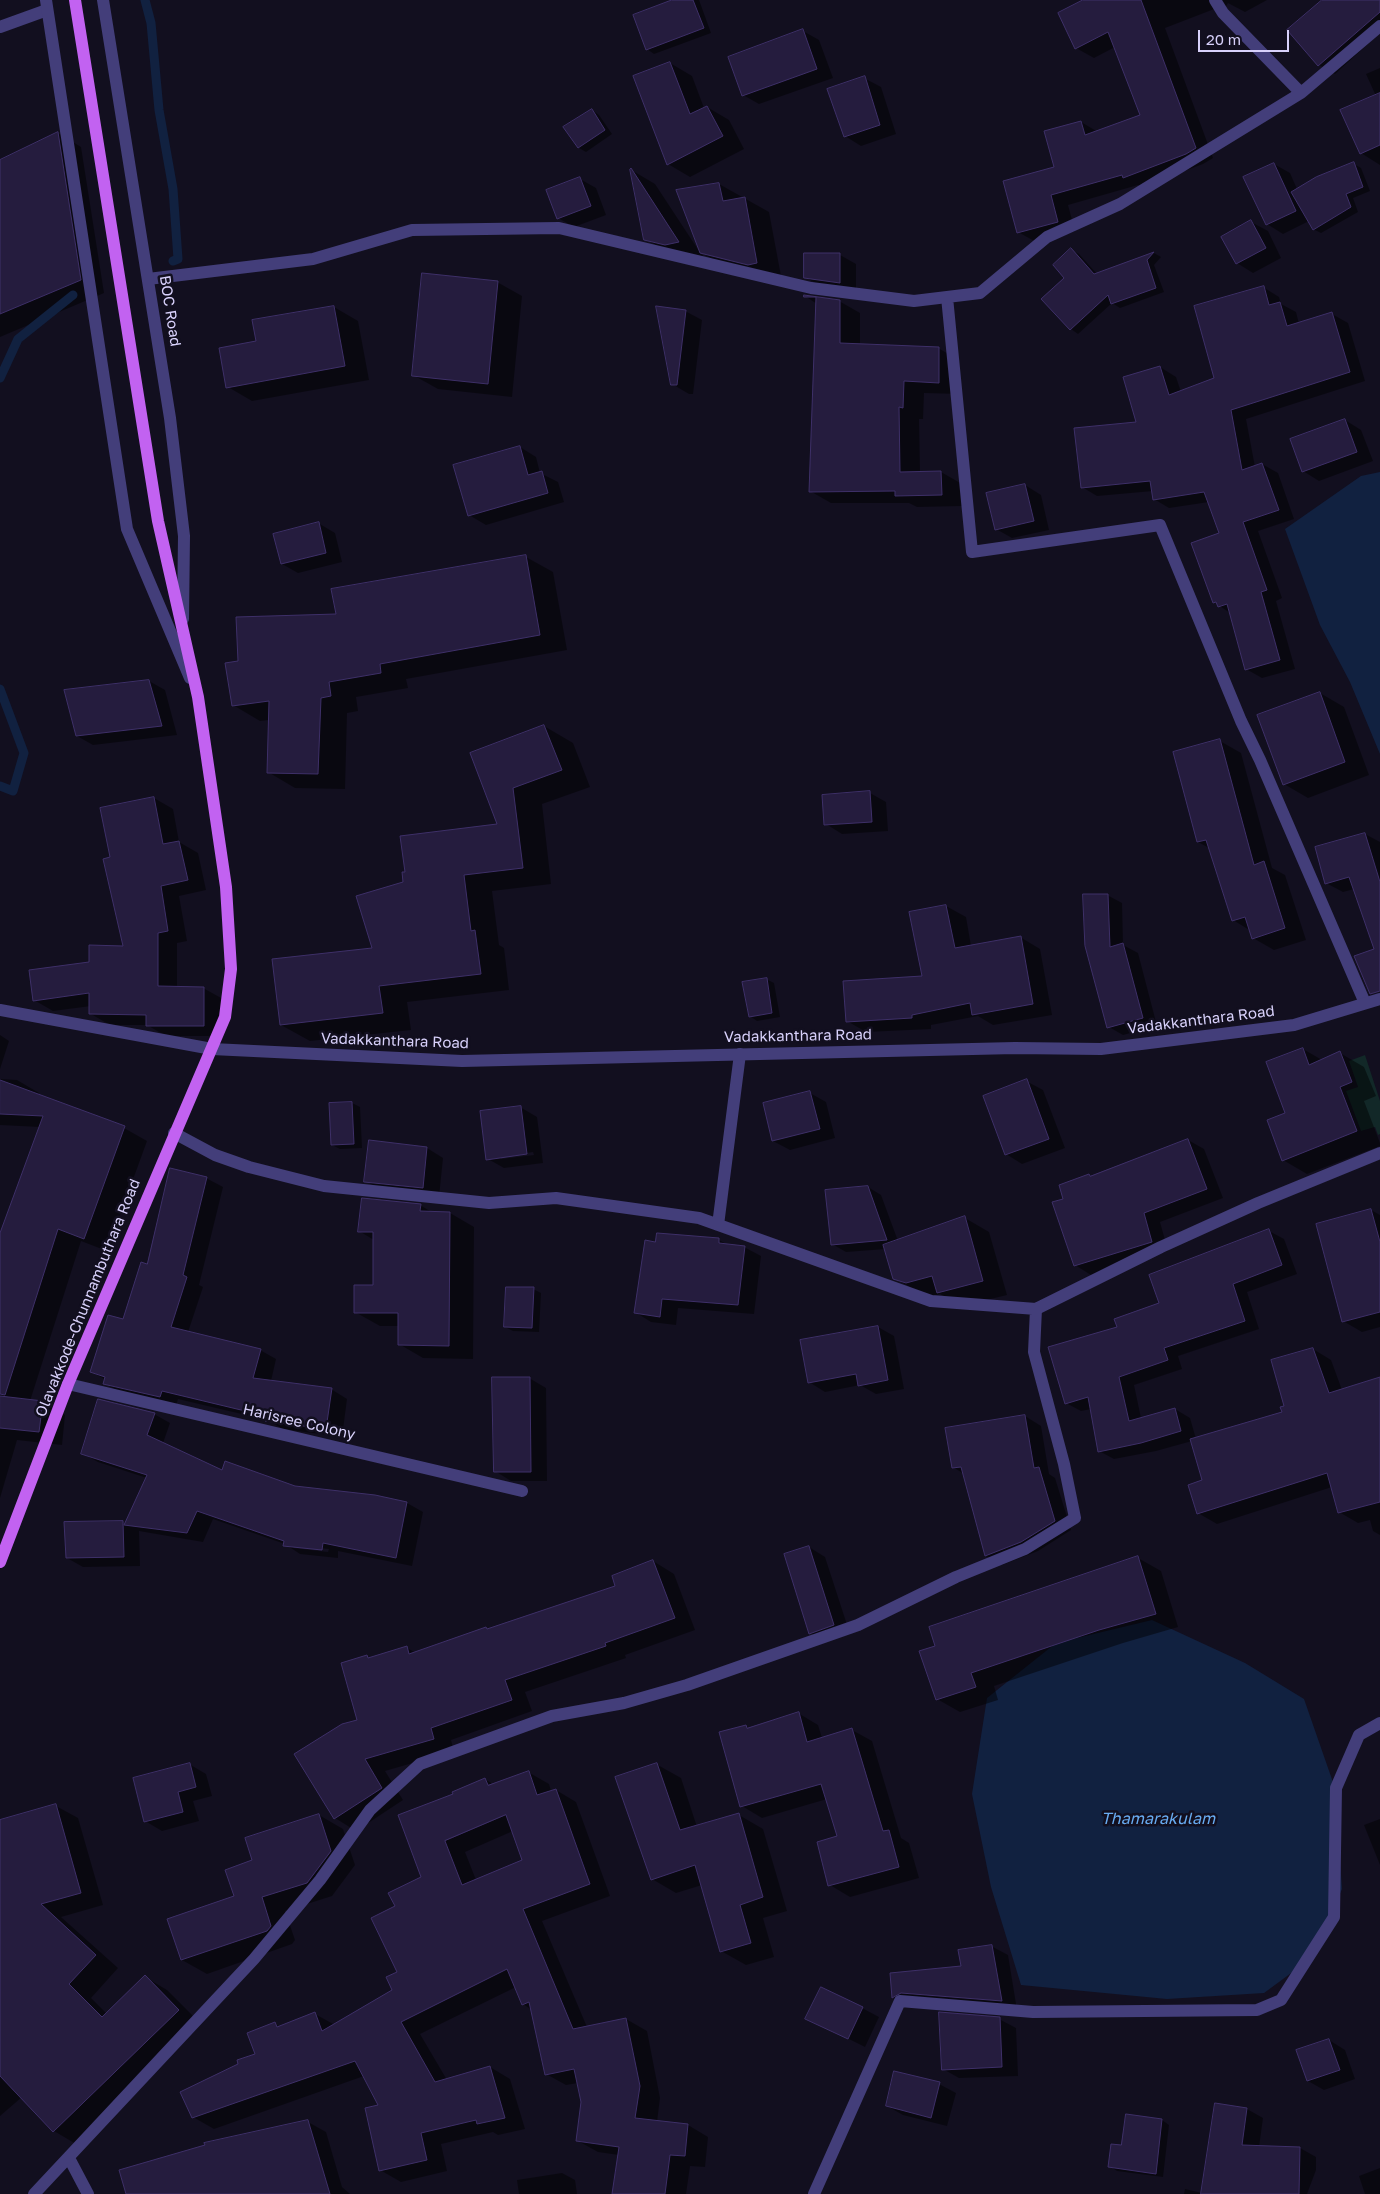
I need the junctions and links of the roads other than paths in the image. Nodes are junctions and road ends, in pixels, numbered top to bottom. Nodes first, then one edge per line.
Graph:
1 (75, 0) edge
2 (103, 0) edge
3 (1215, 0) edge
4 (46, 5) edge
5 (1380, 26) edge
6 (0, 28) edge
7 (1301, 93) junction
8 (148, 279) junction
9 (948, 297) junction
10 (183, 630) junction
11 (198, 697) junction
12 (1380, 999) edge
13 (1365, 1003) junction
14 (0, 1010) edge
15 (212, 1049) junction
16 (740, 1054) junction
17 (174, 1133) junction
18 (1380, 1153) edge
19 (718, 1225) junction
20 (1036, 1309) junction
21 (68, 1384) junction
22 (522, 1491) dead end
23 (0, 1562) edge
24 (1380, 1724) edge
25 (68, 2158) junction
26 (34, 2194) edge
27 (88, 2194) edge
28 (814, 2194) edge

1 - 10 main road, Olavakkode-Chunnambuthara Road
2 - 8 street, BOC Road
3 - 7 street
4 - 6 street
4 - 11 street
5 - 7 street
7 - 9 street
8 - 9 street
8 - 10 street, BOC Road
9 - 13 street
10 - 11 main road, Olavakkode-Chunnambuthara Road
11 - 15 main road, Olavakkode-Chunnambuthara Road
12 - 13 street, Vadakkanthara Road
13 - 16 street, Vadakkanthara Road
14 - 15 street, Vadakkanthara Road
15 - 16 street, Vadakkanthara Road
15 - 17 main road, Olavakkode-Chunnambuthara Road
16 - 19 street
17 - 19 street
17 - 21 main road, Olavakkode-Chunnambuthara Road
18 - 20 street
19 - 20 street
20 - 25 street
21 - 22 street, Harisree Colony
21 - 23 main road, Olavakkode-Chunnambuthara Road
24 - 28 street
25 - 26 street
25 - 27 street

